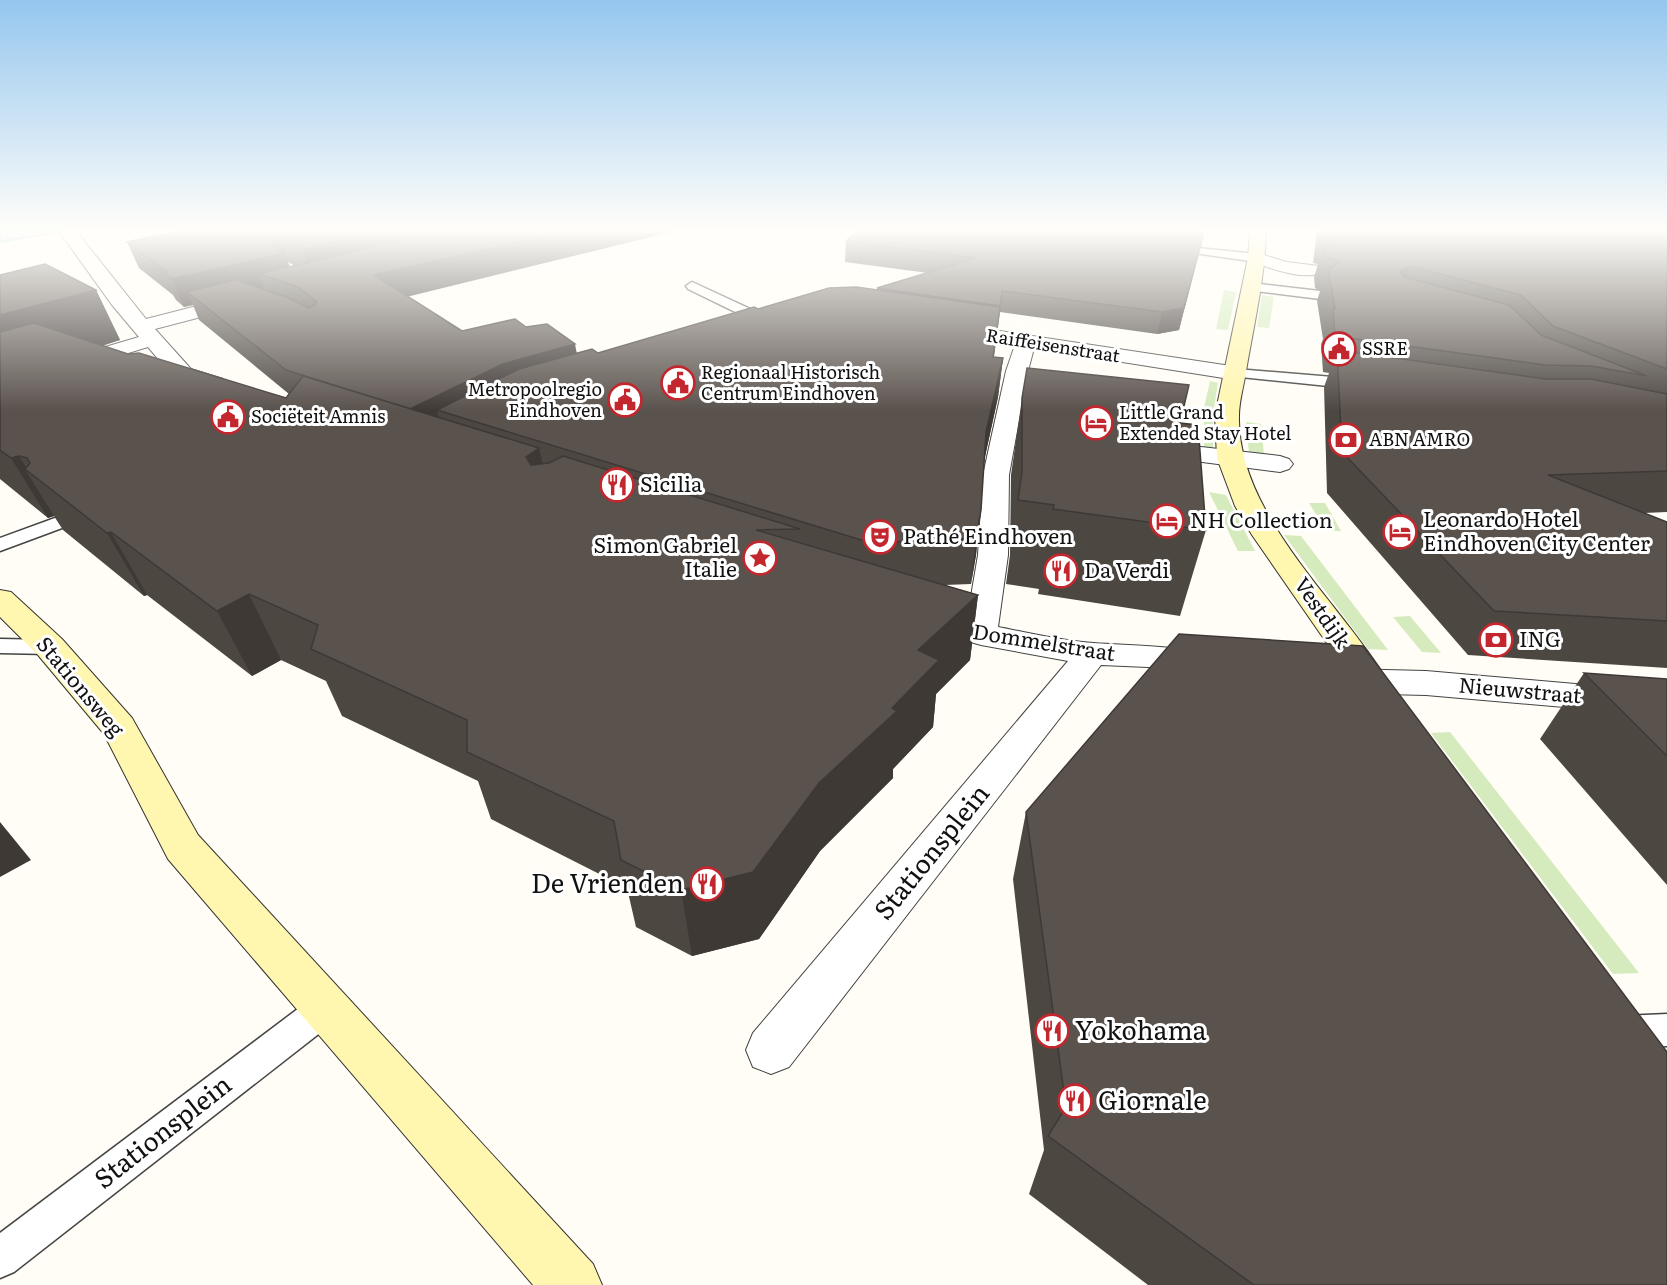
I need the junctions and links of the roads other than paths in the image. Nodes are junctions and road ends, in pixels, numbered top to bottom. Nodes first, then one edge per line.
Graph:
1 (112, 291) edge
2 (704, 291) edge
3 (1250, 291) edge
4 (1313, 291) edge
5 (1320, 295) dead end
6 (252, 300) edge
7 (784, 324) joint
8 (935, 328) edge
9 (148, 332) junction
10 (742, 336) edge
11 (1026, 342) junction
12 (1236, 373) junction
13 (0, 385) edge
14 (1376, 387) edge
15 (240, 392) edge
16 (1134, 447) edge
17 (1230, 458) junction
18 (1280, 464) dead end
19 (55, 524) edge
20 (0, 546) edge
21 (0, 598) edge
22 (902, 611) edge
23 (981, 635) junction
24 (0, 646) edge
25 (50, 647) junction
26 (1092, 654) junction
27 (1228, 668) edge
28 (1320, 680) edge
29 (1372, 682) junction
30 (1667, 704) edge
31 (1392, 712) edge
32 (1602, 1005) edge
33 (327, 1006) junction
34 (1667, 1030) edge
35 (1631, 1045) joint
36 (771, 1050) dead end
37 (0, 1258) edge
38 (572, 1285) edge

1 - 9 street
2 - 7 lane
3 - 12 street, Vestdijk
4 - 5 lane
6 - 9 street
7 - 10 street
8 - 11 street, Raiffeisenstraat
9 - 13 street
9 - 15 street
11 - 12 street, Raiffeisenstraat
11 - 23 street
12 - 14 lane, Raiffeisenstraat
12 - 17 street, Vestdijk
16 - 17 street
17 - 18 street
17 - 29 street, Vestdijk
19 - 20 lane
21 - 25 street, Stationsweg
22 - 23 street, Dommelstraat
23 - 26 street, Dommelstraat
24 - 25 lane
25 - 33 street, Stationsweg
26 - 27 street, Dommelstraat
26 - 36 street, Stationsplein
28 - 29 street
29 - 30 street, Nieuwstraat
29 - 31 street, Vestdijk
32 - 35 street
33 - 37 lane, Stationsplein
33 - 38 street
34 - 35 lane

